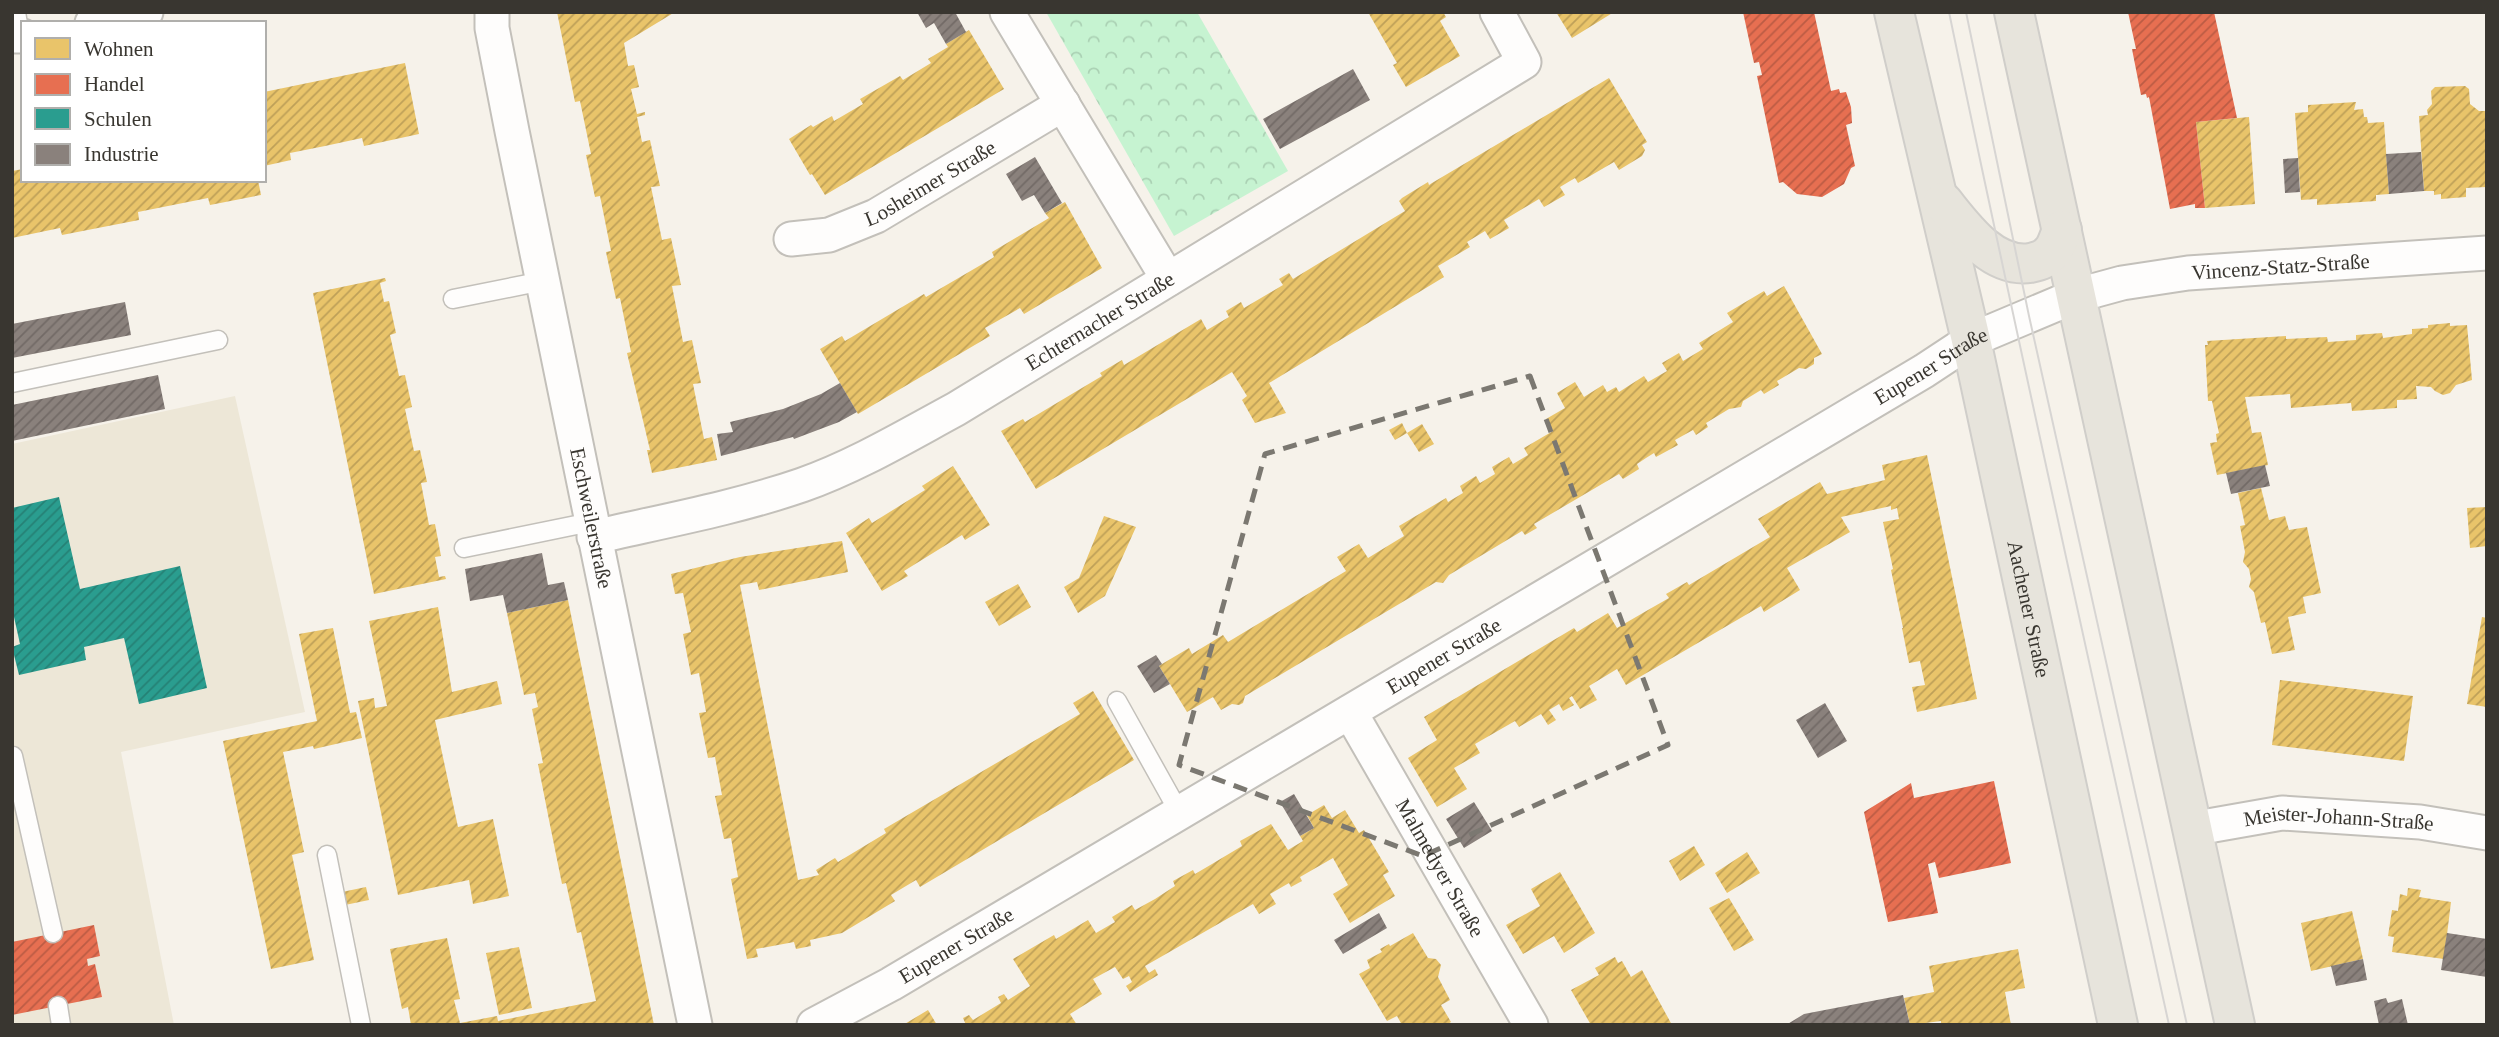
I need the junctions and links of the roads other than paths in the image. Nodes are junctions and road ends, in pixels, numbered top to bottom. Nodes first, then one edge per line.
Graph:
1 (146, 12) edge
2 (492, 12) edge
3 (1007, 12) edge
4 (1497, 12) edge
5 (1894, 12) edge
6 (2014, 12) edge
7 (102, 21) edge
8 (1063, 104) junction
9 (1937, 195) junction
10 (2062, 230) junction
11 (791, 239) dead end
12 (2487, 253) edge
13 (1168, 279) junction
14 (543, 281) junction
15 (2078, 295) junction
16 (453, 299) dead end
17 (218, 340) dead end
18 (1971, 340) junction
19 (12, 383) edge
20 (593, 529) junction
21 (464, 548) dead end
22 (1118, 701) dead end
23 (1350, 712) junction
24 (13, 756) edge
25 (1179, 812) junction
26 (2191, 829) junction
27 (2487, 833) edge
28 (327, 855) dead end
29 (53, 933) dead end
30 (58, 1006) dead end
31 (61, 1025) edge
32 (361, 1025) edge
33 (695, 1025) edge
34 (814, 1025) edge
35 (1531, 1025) edge
36 (2118, 1025) edge
37 (2235, 1025) edge

1 - 7 street
2 - 14 street, Eschweilerstraße
3 - 8 street
4 - 13 street, Echternacher Straße
5 - 9 main road, Aachener Straße
6 - 10 main road
8 - 11 street, Losheimer Straße
8 - 13 street
9 - 10 main road, Aachener Straße
9 - 18 main road, Aachener Straße
10 - 15 main road
12 - 15 street, Vincenz-Statz-Straße
13 - 20 street, Echternacher Straße
14 - 16 lane
14 - 20 street, Eschweilerstraße
15 - 18 street, Eupener Straße
15 - 26 main road
17 - 19 lane
18 - 23 street, Eupener Straße
18 - 36 main road, Aachener Straße
20 - 21 lane
20 - 33 street, Eschweilerstraße
22 - 25 lane
23 - 25 street, Eupener Straße
23 - 35 street, Malmedyer Straße
24 - 29 lane
25 - 34 street, Eupener Straße
26 - 27 street, Meister-Johann-Straße
26 - 37 main road
28 - 32 lane
30 - 31 lane

